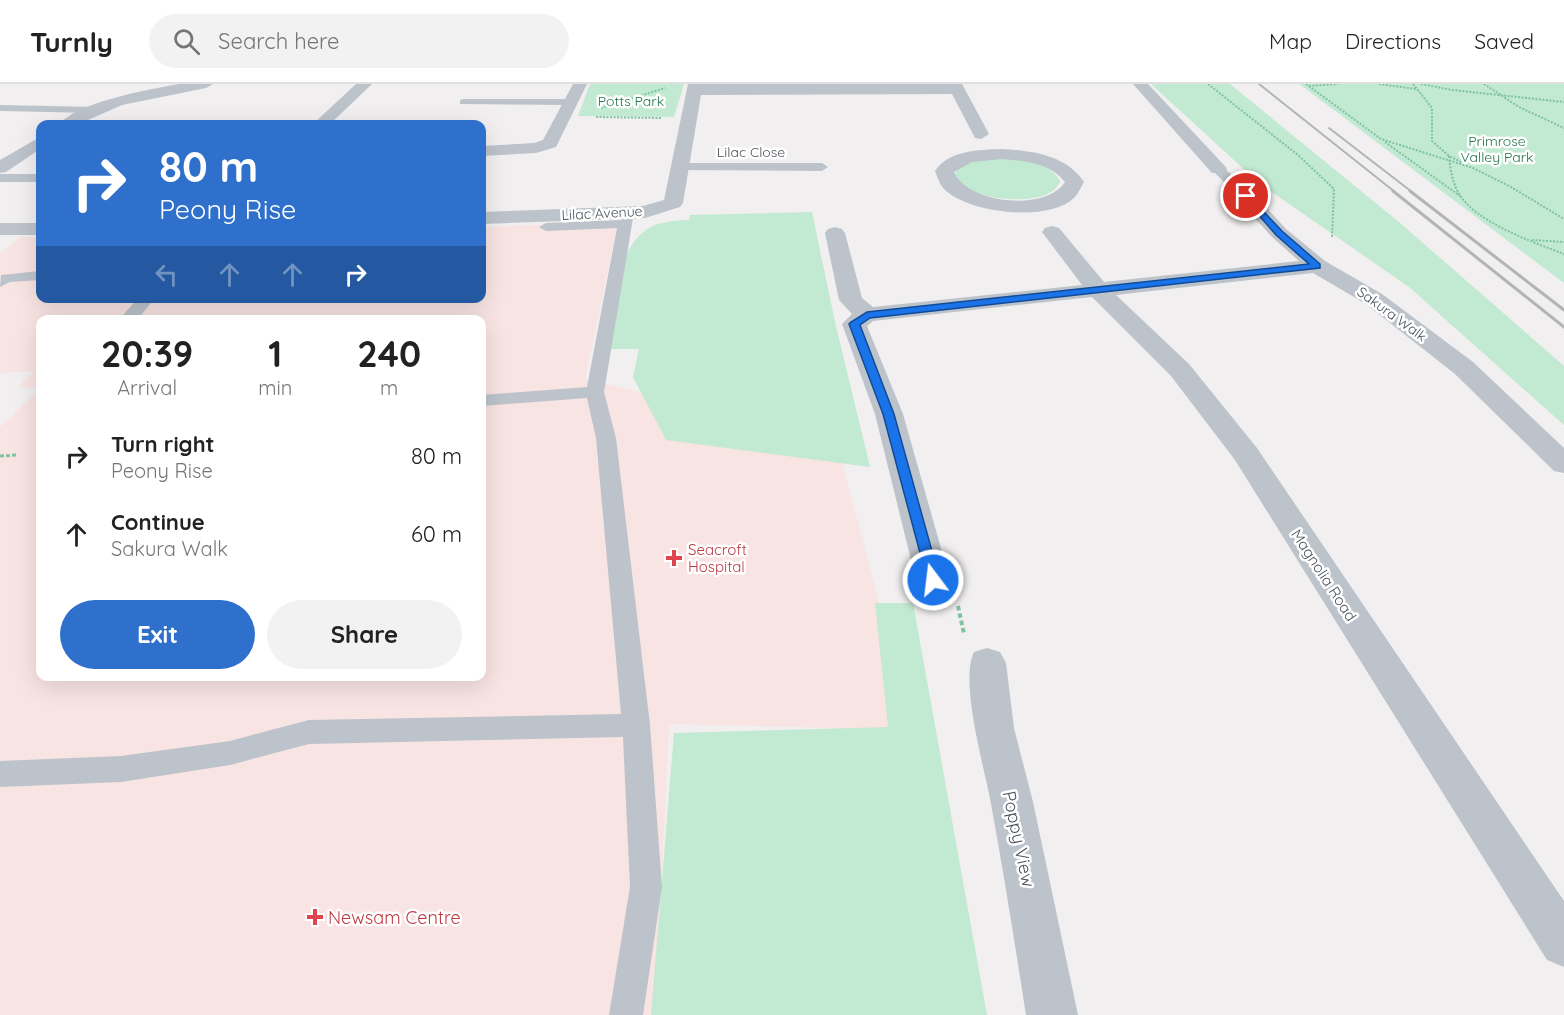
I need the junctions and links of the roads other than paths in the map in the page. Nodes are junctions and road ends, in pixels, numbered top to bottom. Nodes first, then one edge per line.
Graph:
1 (206, 84) edge
2 (365, 84) edge
3 (580, 84) edge
4 (1140, 84) edge
5 (694, 87) edge
6 (956, 87) edge
7 (145, 89) edge
8 (464, 102) dead end
9 (0, 108) edge
10 (96, 110) junction
11 (567, 110) junction
12 (76, 120) edge
13 (325, 120) edge
14 (981, 134) junction
15 (36, 145) edge
16 (486, 151) edge
17 (1023, 156) junction
18 (964, 158) junction
19 (679, 167) junction
20 (0, 168) edge
21 (822, 168) dead end
22 (1218, 169) joint
23 (0, 178) edge
24 (36, 178) edge
25 (1238, 188) joint
26 (1065, 198) junction
27 (1007, 205) junction
28 (486, 218) edge
29 (626, 218) junction
30 (546, 227) dead end
31 (0, 229) edge
32 (36, 229) edge
33 (1052, 232) junction
34 (835, 233) dead end
35 (1317, 266) junction
36 (36, 276) edge
37 (0, 282) edge
38 (1096, 289) junction
39 (142, 303) edge
40 (132, 315) edge
41 (867, 315) junction
42 (596, 392) junction
43 (486, 400) edge
44 (1564, 464) edge
45 (933, 580) road end
46 (987, 663) road end
47 (636, 725) junction
48 (0, 774) edge
49 (1564, 943) edge
50 (626, 1015) edge
51 (1052, 1015) edge

1 - 7 street
2 - 13 street
3 - 11 street
4 - 22 street, Sakura Walk
5 - 6 street
5 - 19 street, Lilac Avenue
6 - 14 street
7 - 10 street
8 - 11 lane
9 - 10 lane
10 - 12 street
11 - 16 street
14 - 17 street
14 - 18 street, Magnolia Road
15 - 20 street
17 - 18 street
17 - 26 street
18 - 27 street, Magnolia Road
19 - 21 lane, Lilac Close
19 - 29 street, Lilac Avenue
22 - 25 lane, Sakura Walk
23 - 24 lane
25 - 35 street, Sakura Walk
26 - 27 street, Magnolia Road
26 - 33 street
27 - 33 street, Magnolia Road
28 - 29 street, Lilac Avenue
29 - 30 lane
29 - 42 lane
31 - 32 street
33 - 38 street, Magnolia Road
34 - 41 street
35 - 38 street
35 - 44 street, Sakura Walk
36 - 37 lane
38 - 41 street
38 - 49 street, Magnolia Road
39 - 40 lane
41 - 45 street
42 - 43 lane
42 - 47 lane
46 - 51 street, Poppy View
47 - 48 lane
47 - 50 lane

